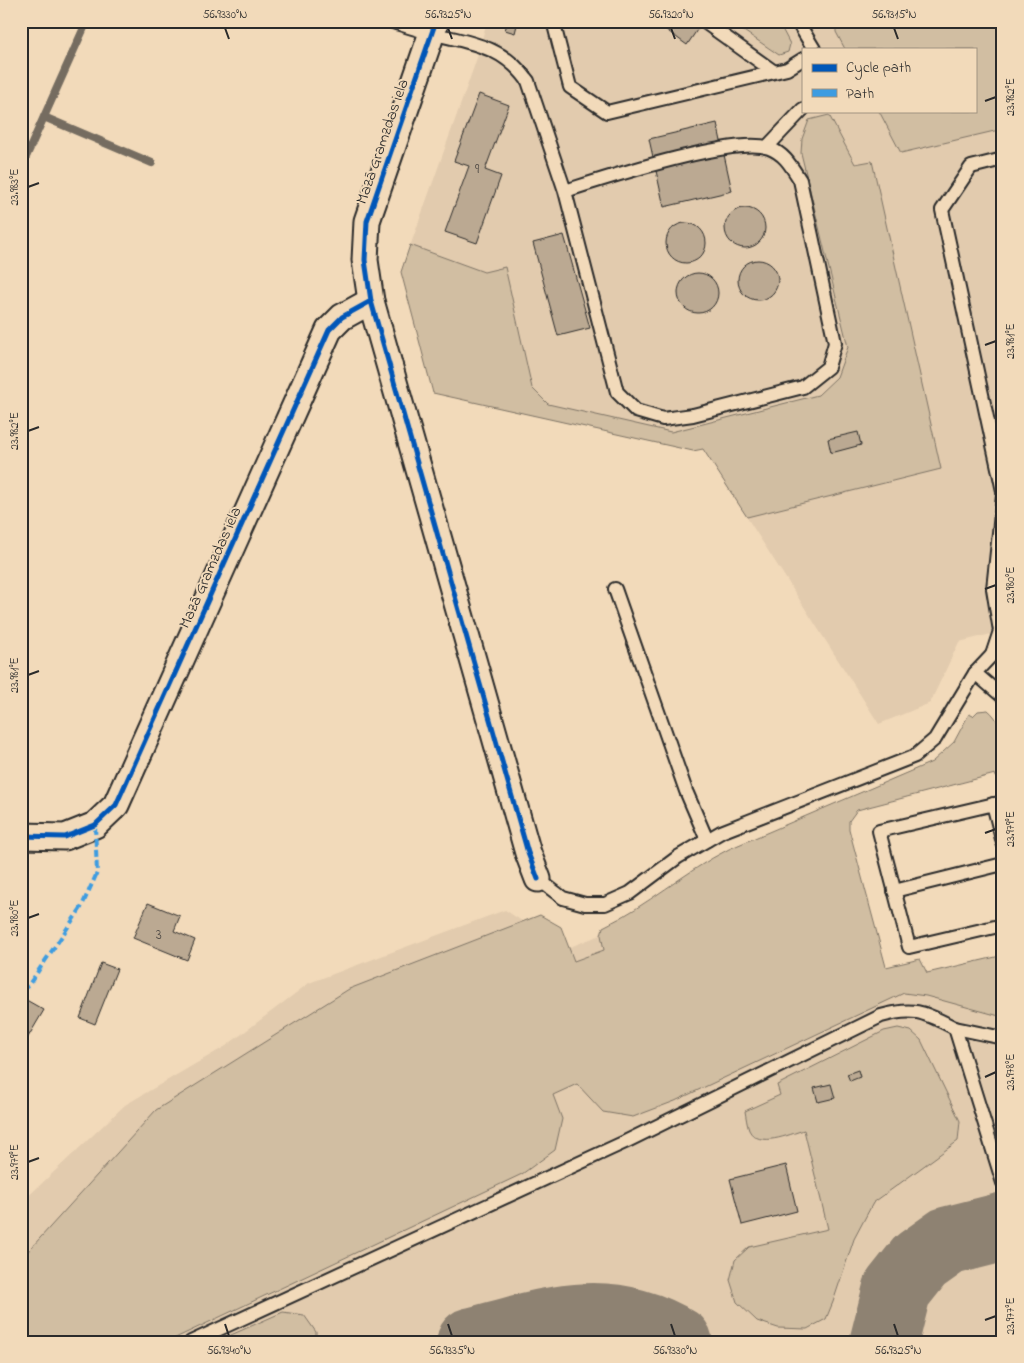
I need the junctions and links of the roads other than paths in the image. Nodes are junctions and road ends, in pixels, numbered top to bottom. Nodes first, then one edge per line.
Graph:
1 (390, 21) edge
2 (553, 21) edge
3 (703, 21) edge
4 (797, 21) edge
5 (433, 27) edge
6 (813, 48) edge
7 (802, 60) edge
8 (773, 71) junction
9 (802, 110) edge
10 (767, 147) junction
11 (1003, 159) edge
12 (565, 190) junction
13 (371, 301) junction
14 (1003, 490) edge
15 (1003, 495) edge
16 (615, 589) dead end
17 (998, 654) edge
18 (975, 673) junction
19 (1003, 697) edge
20 (998, 803) edge
21 (21, 836) edge
22 (707, 840) junction
23 (1003, 843) edge
24 (1003, 864) edge
25 (538, 879) joint
26 (894, 891) junction
27 (1003, 925) edge
28 (955, 1028) junction
29 (1003, 1038) edge
30 (1003, 1183) edge
31 (191, 1342) edge

1 - 5 lane
2 - 8 lane
3 - 8 lane
4 - 6 lane
5 - 12 lane
5 - 13 street, Mazā Gramzdas iela
7 - 8 lane
9 - 10 lane
10 - 12 lane
10 - 12 lane
11 - 14 lane
13 - 21 street, Mazā Gramzdas iela
13 - 25 street, Mazā Gramzdas iela
15 - 17 lane
16 - 22 lane
17 - 18 lane
18 - 19 lane
18 - 22 lane
20 - 23 lane
20 - 26 lane
22 - 25 lane
24 - 26 lane
26 - 27 lane
28 - 29 lane
28 - 30 lane
28 - 31 lane

